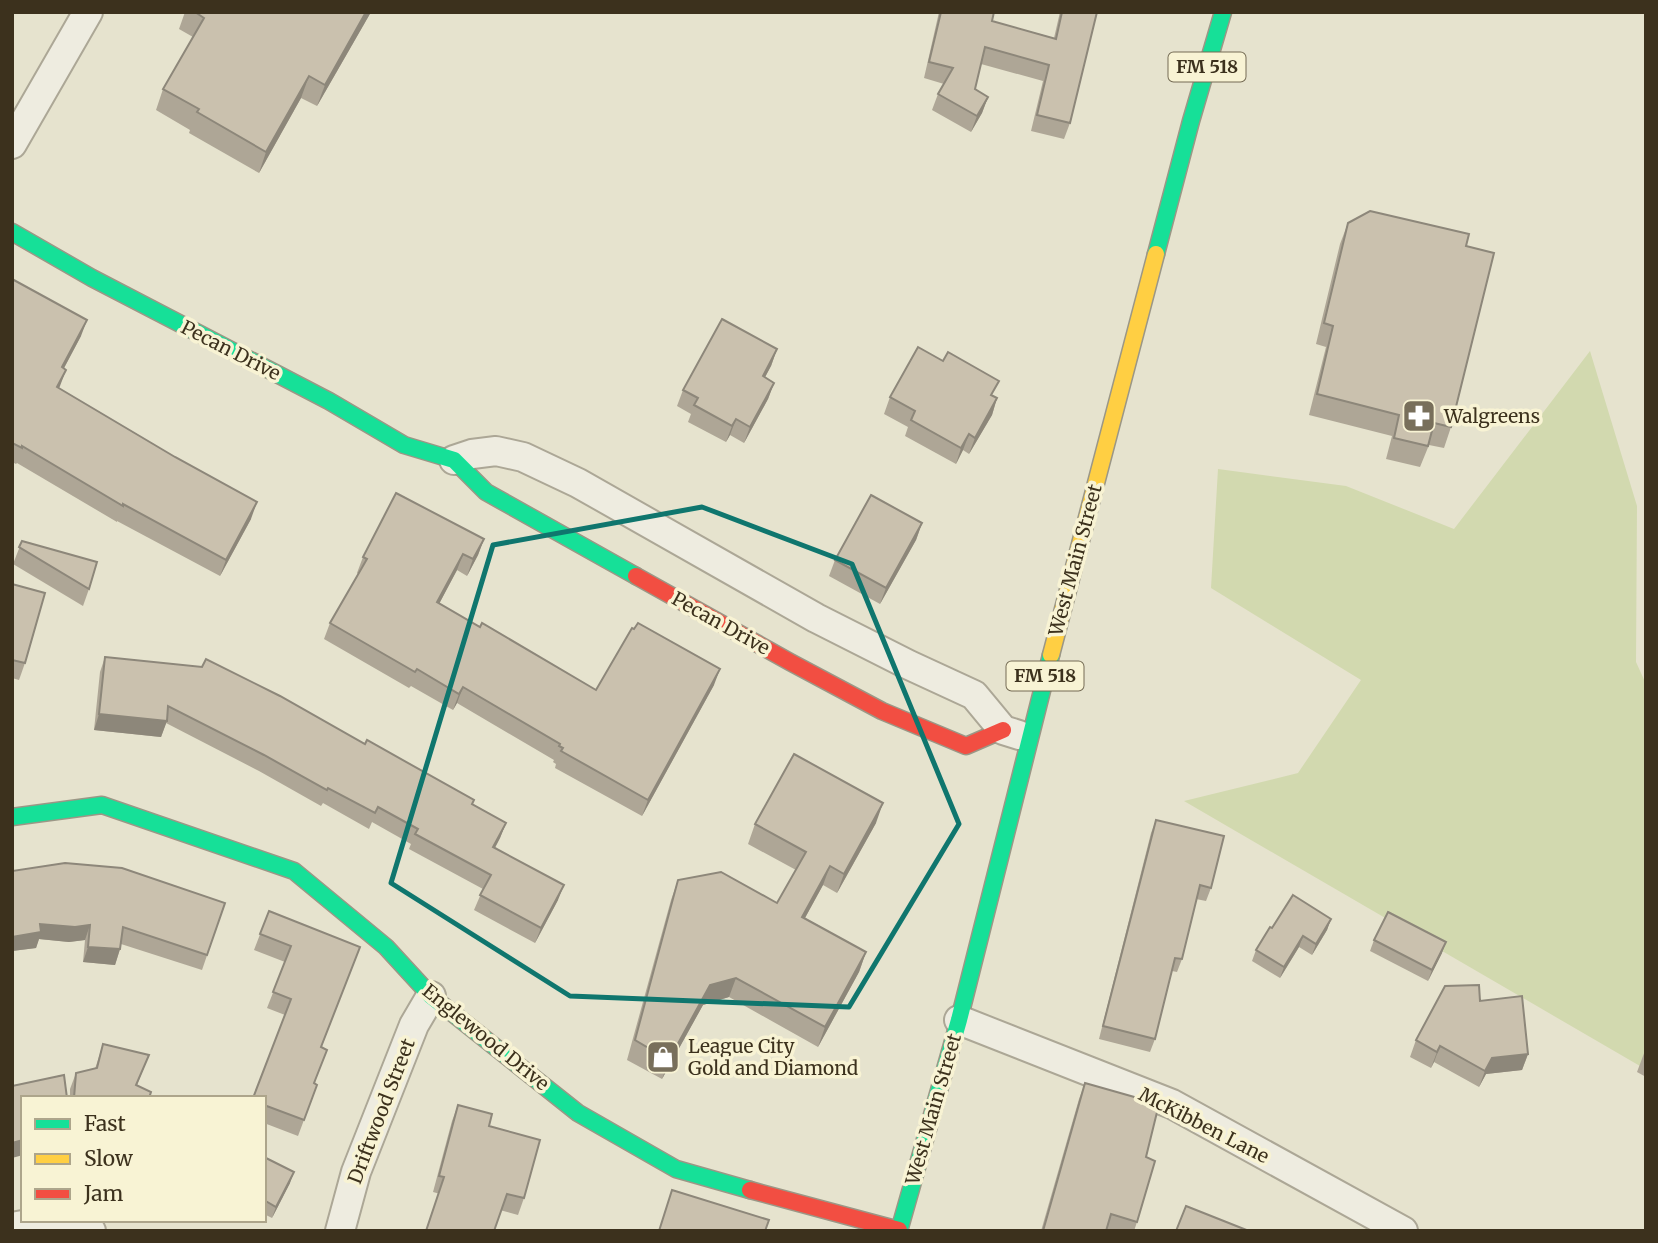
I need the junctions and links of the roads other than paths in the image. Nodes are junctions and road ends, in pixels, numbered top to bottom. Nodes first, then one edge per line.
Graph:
1 (89, 12) edge
2 (1223, 12) edge
3 (12, 144) edge
4 (12, 232) edge
5 (454, 460) junction
6 (1016, 734) junction
7 (12, 817) edge
8 (431, 996) junction
9 (959, 1020) junction
10 (39, 1222) edge
11 (57, 1222) edge
12 (12, 1227) edge
13 (91, 1231) edge
14 (340, 1231) edge
15 (899, 1231) edge
16 (1403, 1231) edge

1 - 3 street
2 - 6 street, West Main Street / FM 518
4 - 5 street, Pecan Drive
5 - 6 street, Pecan Drive
5 - 6 street, Pecan Drive
6 - 9 street, West Main Street / FM 518
7 - 8 street, Englewood Drive
8 - 14 street, Driftwood Street
8 - 15 street, Englewood Drive
9 - 15 street, West Main Street / FM 518
9 - 16 street, McKibben Lane
10 - 12 street
11 - 13 street

